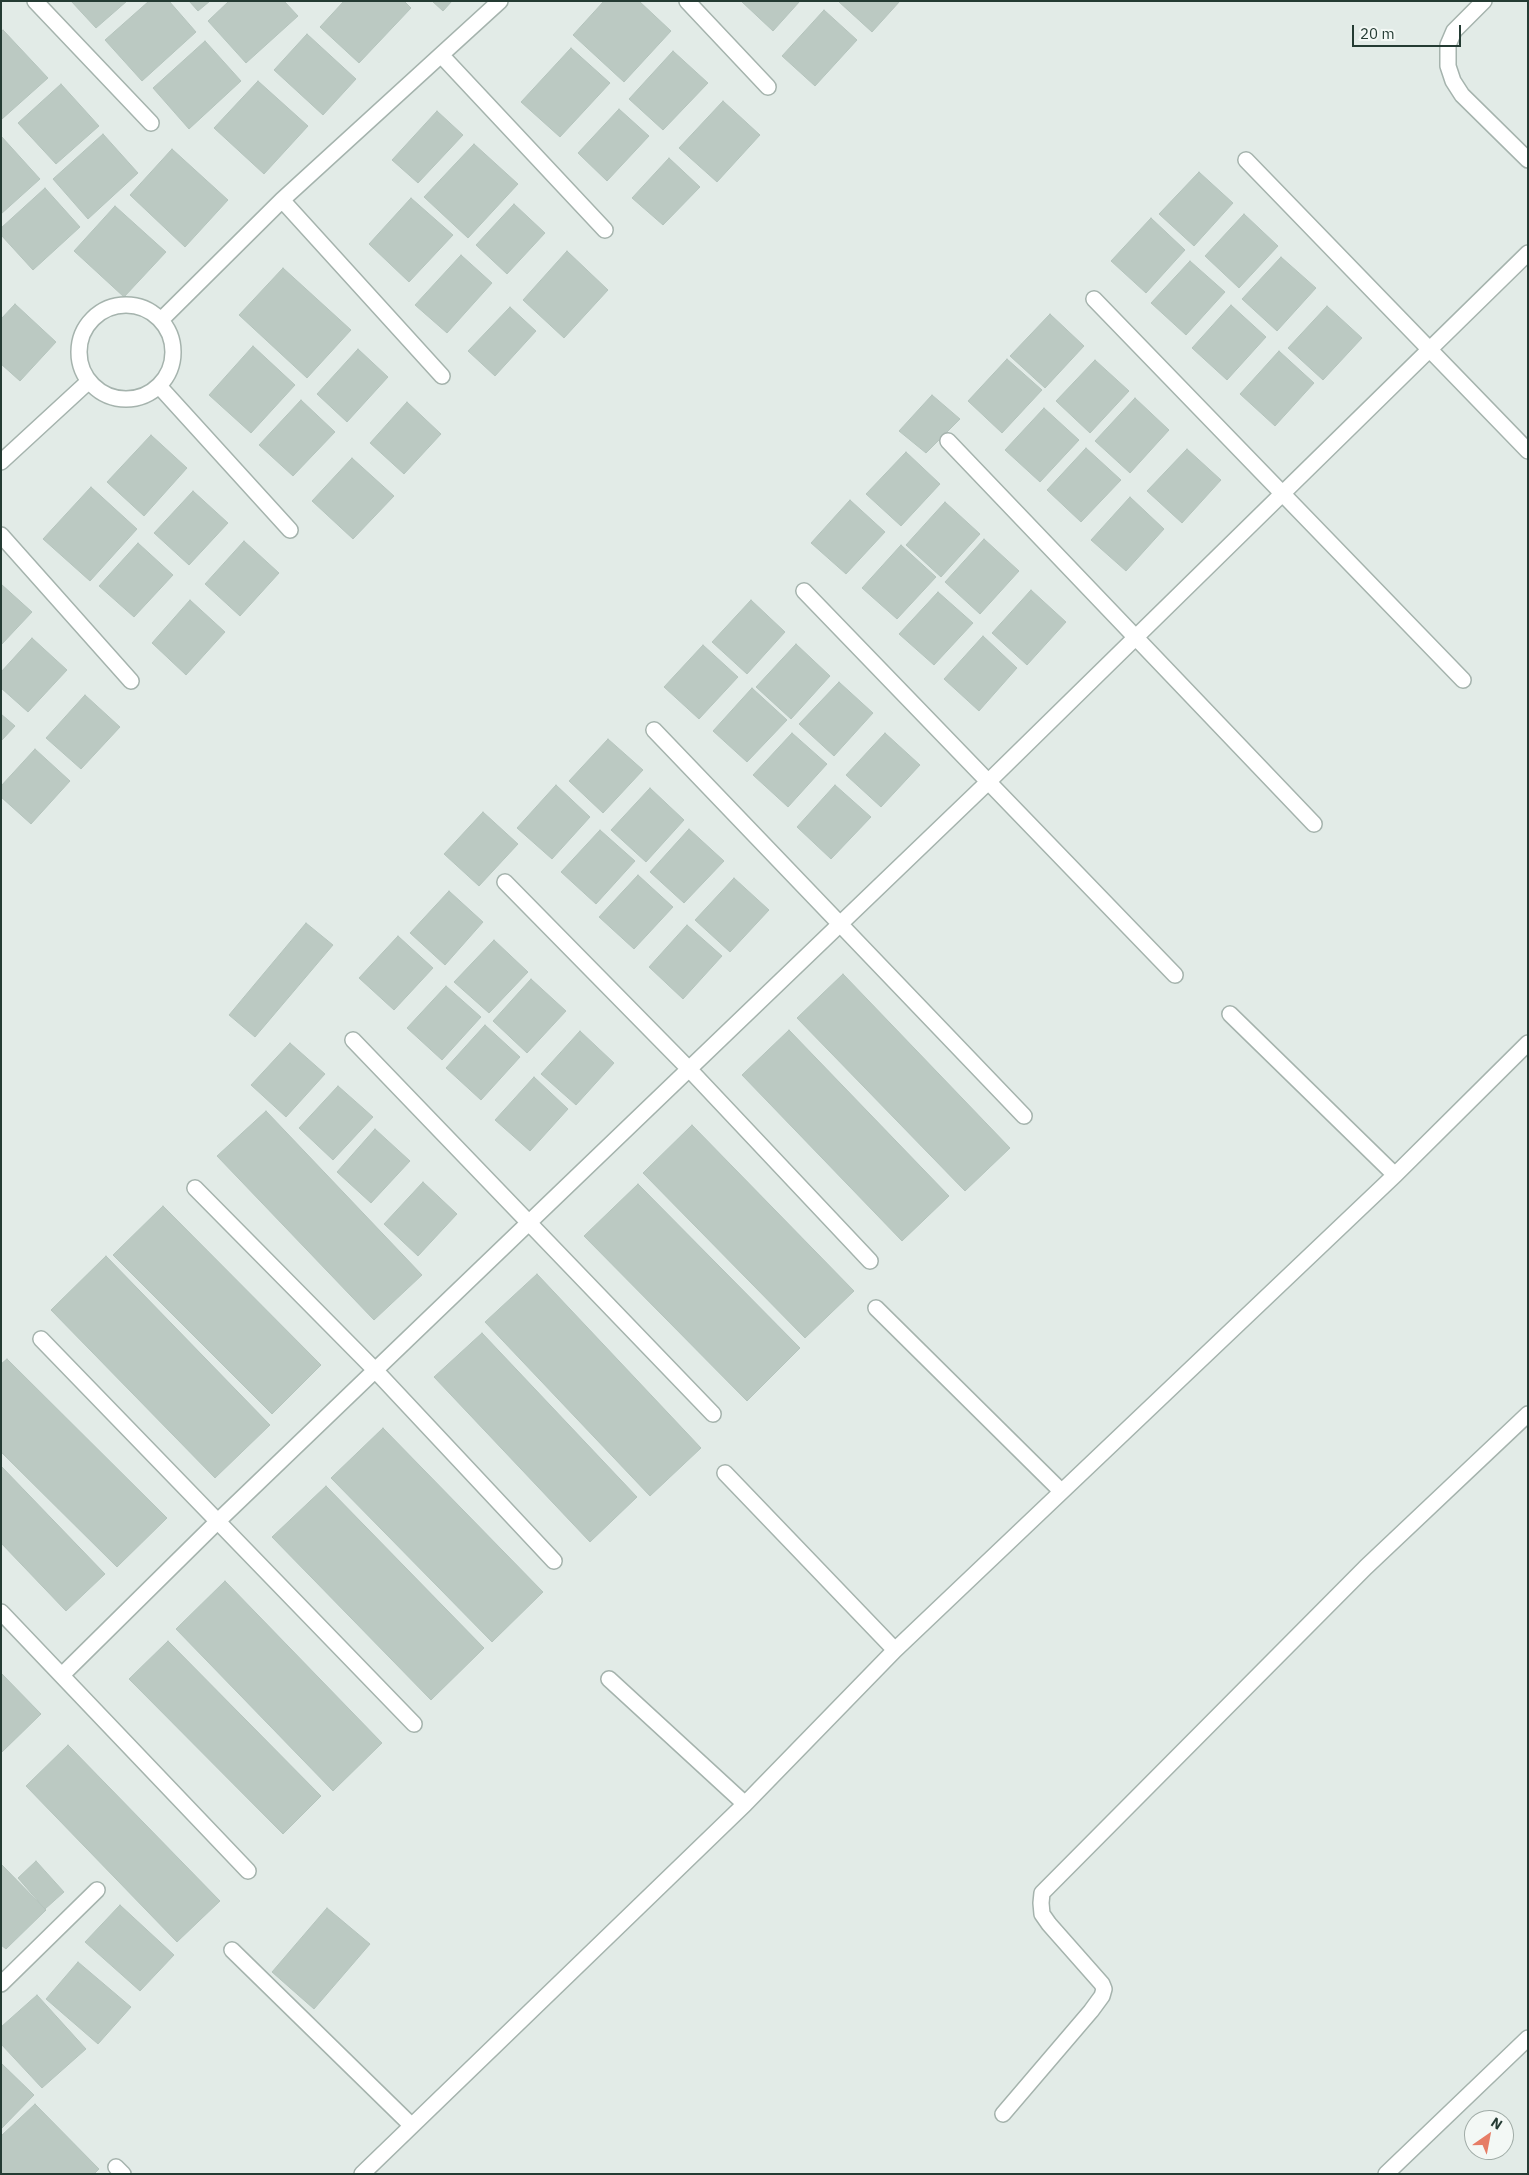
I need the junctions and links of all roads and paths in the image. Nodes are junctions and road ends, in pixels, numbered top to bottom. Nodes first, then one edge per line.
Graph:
1 (36, 1) edge
2 (500, 1) edge
3 (687, 1) edge
4 (1484, 1) edge
5 (441, 55) junction
6 (768, 87) dead end
7 (151, 124) dead end
8 (1246, 160) dead end
9 (1528, 160) edge
10 (282, 200) junction
11 (605, 230) dead end
12 (1528, 253) edge
13 (1094, 299) dead end
14 (161, 320) junction
15 (1429, 350) junction
16 (442, 376) dead end
17 (89, 381) junction
18 (159, 386) junction
19 (948, 441) dead end
20 (1528, 451) edge
21 (1, 462) edge
22 (1283, 494) junction
23 (290, 530) dead end
24 (1, 535) edge
25 (804, 592) dead end
26 (1134, 637) junction
27 (1463, 680) dead end
28 (131, 681) dead end
29 (654, 730) dead end
30 (987, 783) junction
31 (1314, 824) dead end
32 (506, 882) dead end
33 (841, 924) junction
34 (1175, 975) dead end
35 (1230, 1014) dead end
36 (353, 1040) dead end
37 (1528, 1043) edge
38 (689, 1069) junction
39 (1024, 1116) dead end
40 (1395, 1175) junction
41 (195, 1188) dead end
42 (529, 1224) junction
43 (870, 1260) dead end
44 (876, 1308) dead end
45 (41, 1339) dead end
46 (375, 1370) junction
47 (712, 1414) dead end
48 (1528, 1414) edge
49 (725, 1473) dead end
50 (1061, 1491) junction
51 (217, 1522) junction
52 (554, 1561) dead end
53 (1, 1612) edge
54 (895, 1650) junction
55 (62, 1675) junction
56 (609, 1679) dead end
57 (414, 1724) dead end
58 (745, 1804) junction
59 (248, 1871) dead end
60 (96, 1890) dead end
61 (232, 1950) dead end
62 (1, 1984) edge
63 (1528, 2038) edge
64 (1003, 2114) dead end
65 (411, 2125) junction
66 (362, 2174) edge
67 (1386, 2174) edge

1 - 7 street
2 - 5 street
3 - 6 street
4 - 9 street
5 - 10 street
5 - 11 street
8 - 15 street
10 - 14 street
10 - 16 street
12 - 15 street
13 - 22 street
14 - 17 street
14 - 18 street
15 - 20 street
15 - 22 street
17 - 18 street
17 - 21 street
18 - 23 street
19 - 26 street
22 - 26 street
22 - 27 street
24 - 28 street
25 - 30 street
26 - 30 street
26 - 31 street
29 - 33 street
30 - 33 street
30 - 34 street
32 - 38 street
33 - 38 street
33 - 39 street
35 - 40 street
36 - 42 street
37 - 40 street
38 - 42 street
38 - 43 street
40 - 50 street
41 - 46 street
42 - 46 street
42 - 47 street
44 - 50 street
45 - 51 street
46 - 51 street
46 - 52 street
48 - 64 street
49 - 54 street
50 - 54 street
51 - 55 street
51 - 57 street
53 - 55 street
54 - 58 street
55 - 59 street
56 - 58 street
58 - 65 street
60 - 62 street
61 - 65 street
63 - 67 street
65 - 66 street

